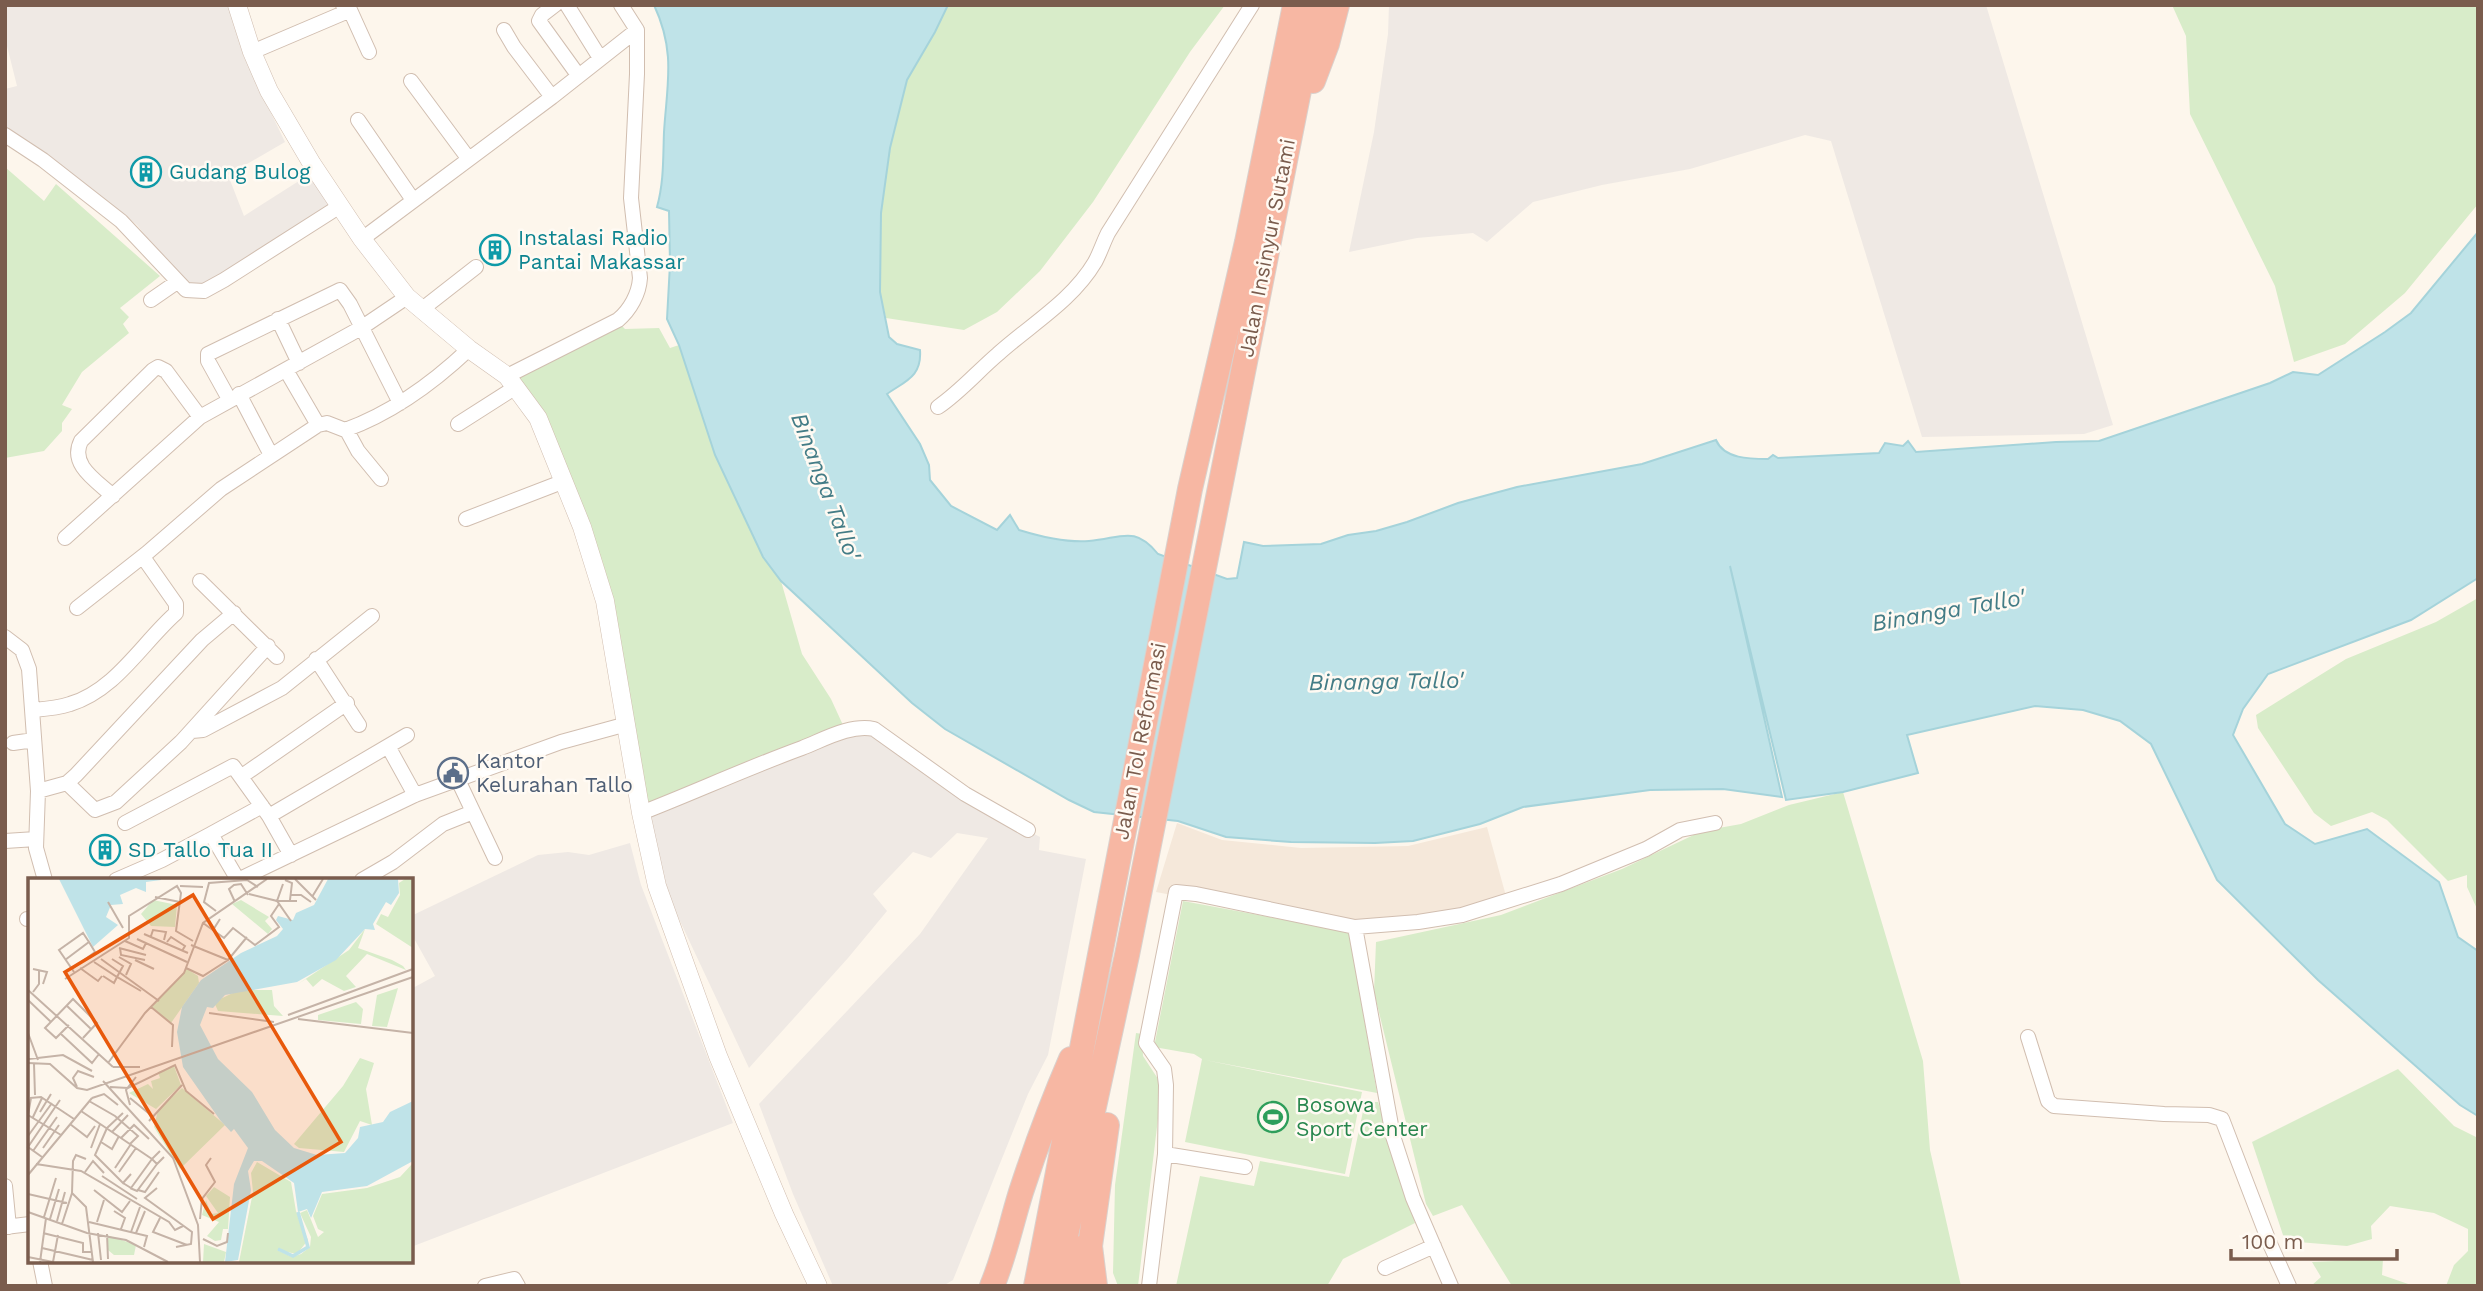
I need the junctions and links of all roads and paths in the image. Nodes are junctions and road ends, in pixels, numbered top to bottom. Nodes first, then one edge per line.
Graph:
1 (237, 5) edge
2 (555, 5) edge
3 (567, 5) edge
4 (621, 5) edge
5 (1252, 5) edge
6 (1295, 5) edge
7 (1316, 5) edge
8 (1337, 5) edge
9 (350, 8) edge
10 (504, 30) dead end
11 (637, 30) junction
12 (252, 52) junction
13 (369, 52) dead end
14 (600, 58) junction
15 (578, 75) junction
16 (411, 81) dead end
17 (552, 97) junction
18 (358, 120) dead end
19 (5, 135) edge
20 (1285, 156) junction
21 (468, 158) junction
22 (413, 200) junction
23 (340, 206) junction
24 (362, 239) junction
25 (476, 267) dead end
26 (177, 282) junction
27 (407, 297) junction
28 (151, 300) dead end
29 (421, 310) junction
30 (278, 319) junction
31 (361, 328) junction
32 (469, 349) junction
33 (299, 363) junction
34 (286, 370) junction
35 (512, 382) junction
36 (234, 396) junction
37 (400, 403) junction
38 (938, 407) dead end
39 (200, 417) junction
40 (458, 424) dead end
41 (318, 425) junction
42 (346, 429) junction
43 (271, 455) junction
44 (381, 479) dead end
45 (562, 482) junction
46 (1189, 489) joint
47 (1219, 492) joint
48 (113, 496) junction
49 (466, 519) dead end
50 (65, 538) dead end
51 (142, 557) junction
52 (200, 580) dead end
53 (77, 608) dead end
54 (234, 613) junction
55 (372, 616) dead end
56 (5, 637) edge
57 (316, 659) junction
58 (347, 703) junction
59 (33, 710) junction
60 (627, 724) junction
61 (359, 725) dead end
62 (192, 731) junction
63 (407, 735) dead end
64 (34, 740) junction
65 (13, 743) dead end
66 (389, 748) junction
67 (242, 776) junction
68 (458, 780) junction
69 (67, 783) junction
70 (38, 791) junction
71 (415, 795) junction
72 (265, 811) junction
73 (473, 812) junction
74 (641, 813) junction
75 (125, 822) dead end
76 (1715, 823) dead end
77 (1028, 830) dead end
78 (211, 834) junction
79 (36, 839) junction
80 (5, 841) edge
81 (291, 855) junction
82 (495, 858) dead end
83 (45, 878) edge
84 (121, 878) edge
85 (237, 878) edge
86 (242, 878) edge
87 (365, 878) edge
88 (1354, 927) junction
89 (1127, 955) junction
90 (1091, 993) junction
91 (2028, 1037) dead end
92 (1165, 1154) junction
93 (1245, 1167) dead end
94 (5, 1186) edge
95 (1095, 1195) junction
96 (28, 1224) edge
97 (7, 1227) edge
98 (1434, 1246) junction
99 (40, 1263) edge
100 (1385, 1268) dead end
101 (45, 1286) edge
102 (485, 1286) edge
103 (518, 1286) edge
104 (818, 1286) edge
105 (992, 1286) edge
106 (1035, 1286) edge
107 (1055, 1286) edge
108 (1075, 1286) edge
109 (1095, 1286) edge
110 (1149, 1286) edge
111 (1451, 1286) edge
112 (2289, 1286) edge

1 - 12 street
2 - 15 street
3 - 14 street
4 - 11 street
5 - 38 street
6 - 46 highway, Jalan Insinyur Sutami
7 - 20 highway, Jalan Insinyur Sutami
8 - 20 highway
9 - 12 street
9 - 13 street
10 - 17 street
11 - 14 street
11 - 35 street
12 - 23 street
14 - 15 street
15 - 17 street
16 - 21 street
17 - 21 street
18 - 22 street
19 - 26 street
20 - 47 highway, Jalan Insinyur Sutami
21 - 22 street
22 - 24 street
23 - 24 street
23 - 26 street
24 - 27 street
25 - 29 street
26 - 28 street
27 - 29 street
27 - 31 street
29 - 32 street
30 - 31 street
30 - 33 street
30 - 36 street
31 - 33 street
31 - 37 street
32 - 35 street
32 - 37 street
33 - 34 street
34 - 36 street
34 - 41 street
35 - 40 street
35 - 45 street
36 - 39 street
36 - 43 street
37 - 42 street
39 - 48 street
39 - 48 street
41 - 42 street
41 - 43 street
42 - 44 street
43 - 51 street
45 - 49 street
45 - 60 street
46 - 90 highway, Jalan Tol Reformasi
47 - 89 highway, Jalan Tol Reformasi
48 - 50 street
51 - 53 street
51 - 59 street
52 - 54 street
54 - 62 street
54 - 69 street
55 - 57 street
56 - 59 street
57 - 58 street
57 - 62 street
58 - 61 street
58 - 67 street
59 - 64 street
60 - 68 street
60 - 74 street
62 - 69 street
63 - 66 street
64 - 65 street
64 - 70 street
66 - 71 street
66 - 72 street
67 - 72 street
67 - 75 street
68 - 71 street
68 - 73 street
69 - 70 street
70 - 79 street
71 - 81 street
72 - 78 street
72 - 81 street
73 - 82 street
73 - 87 street
74 - 77 street
74 - 104 street
76 - 88 street
78 - 84 street
78 - 85 street
79 - 80 street
79 - 83 street
81 - 86 street
88 - 92 street
88 - 98 street
89 - 95 highway
89 - 107 highway
90 - 105 highway
90 - 106 highway
91 - 112 street
92 - 93 street
92 - 110 street
94 - 97 street
95 - 108 highway
95 - 109 highway
96 - 97 street
98 - 100 street
98 - 111 street
99 - 101 street
102 - 103 street

